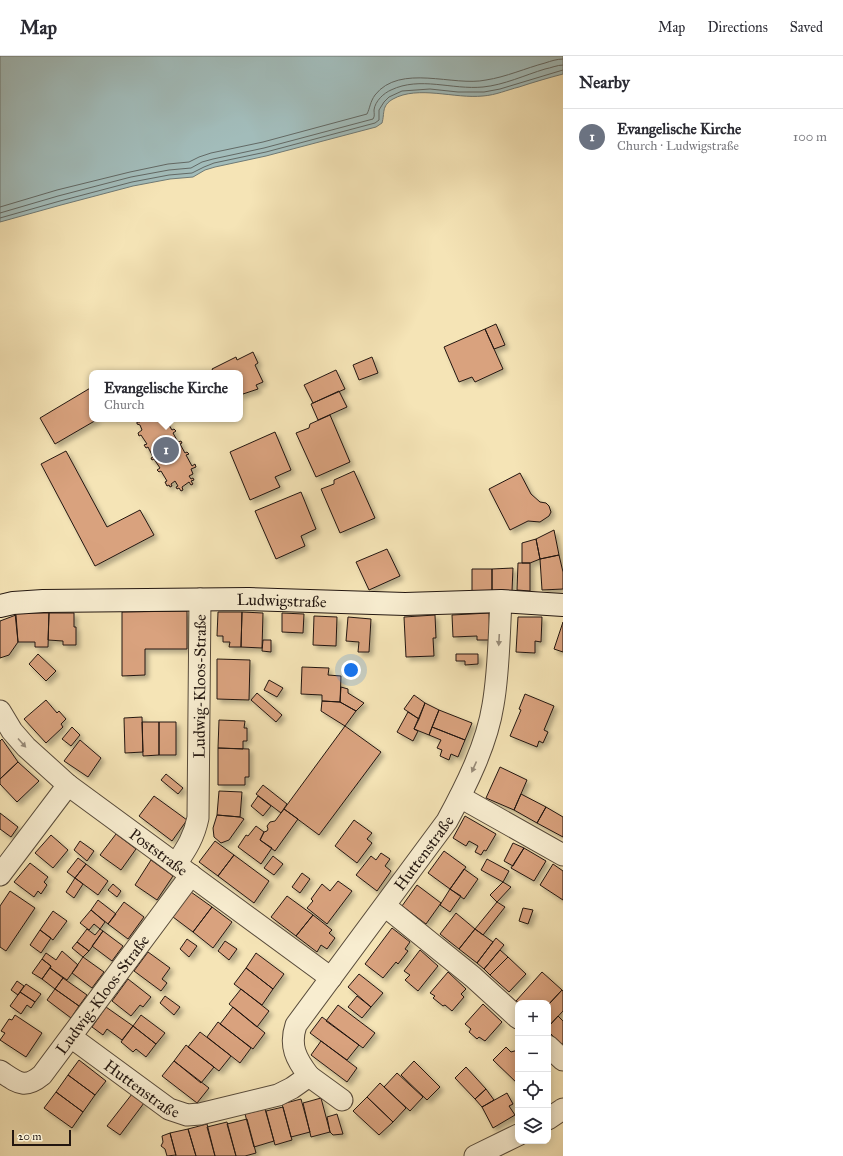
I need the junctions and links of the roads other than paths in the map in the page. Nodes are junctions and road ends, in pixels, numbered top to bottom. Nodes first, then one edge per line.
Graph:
1 (200, 599) junction
2 (501, 601) junction
3 (4, 602) edge
4 (563, 605) edge
5 (0, 711) edge
6 (68, 785) junction
7 (460, 797) junction
8 (563, 855) edge
9 (184, 869) junction
10 (0, 874) edge
11 (385, 906) junction
12 (330, 978) junction
13 (515, 1015) edge
14 (71, 1037) junction
15 (551, 1049) edge
16 (563, 1060) edge
17 (0, 1071) edge
18 (309, 1076) junction
19 (342, 1100) dead end
20 (563, 1109) edge
21 (551, 1117) edge
22 (515, 1136) edge
23 (475, 1156) edge

1 - 2 main road, Ludwigstraße
1 - 3 main road, Ludwigstraße
1 - 9 street, Ludwig-Kloos-Straße
2 - 4 main road, Ludwigstraße
2 -> 7 street, Huttenstraße
5 -> 6 street, Poststraße
6 - 9 street, Poststraße
6 - 10 street
7 - 8 street
7 - 11 street, Huttenstraße
9 - 12 street, Poststraße
9 - 14 street, Ludwig-Kloos-Straße
11 - 12 street, Huttenstraße
11 - 13 street
12 - 18 street, Huttenstraße
14 - 17 street, Ludwig-Kloos-Straße
14 - 18 street, Huttenstraße
15 - 16 street
18 - 19 street, Huttenstraße
20 - 21 street
22 - 23 street

